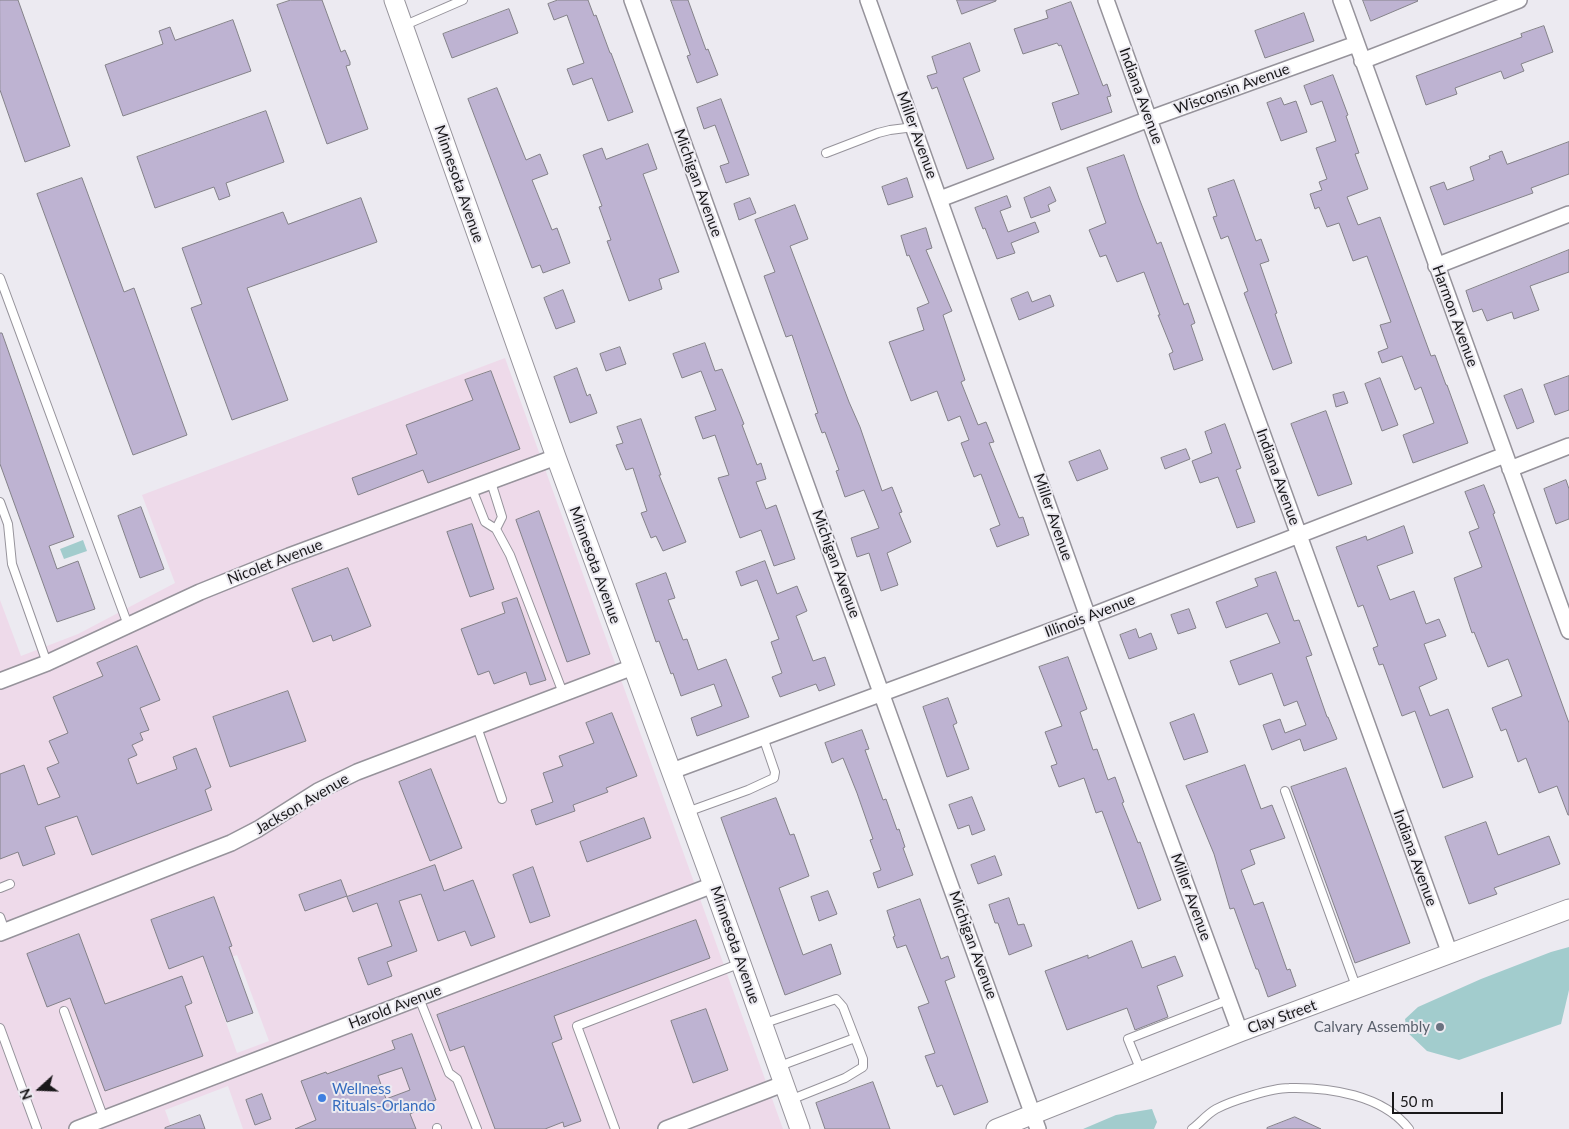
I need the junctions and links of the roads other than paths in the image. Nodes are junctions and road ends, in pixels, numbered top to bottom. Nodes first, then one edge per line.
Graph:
1 (394, 0) edge
2 (462, 0) edge
3 (632, 0) edge
4 (868, 0) edge
5 (1106, 0) edge
6 (1340, 0) edge
7 (1519, 0) edge
8 (403, 26) junction
9 (1356, 44) junction
10 (1362, 60) junction
11 (1149, 119) junction
12 (914, 128) junction
13 (826, 153) dead end
14 (940, 199) junction
15 (1569, 214) edge
16 (1436, 266) junction
17 (0, 278) edge
18 (1569, 446) edge
19 (556, 458) junction
20 (1508, 462) junction
21 (490, 482) junction
22 (472, 489) junction
23 (0, 502) edge
24 (496, 530) junction
25 (1299, 534) junction
26 (1088, 617) junction
27 (128, 625) junction
28 (1569, 631) edge
29 (47, 663) junction
30 (633, 668) junction
31 (0, 680) edge
32 (563, 693) junction
33 (882, 693) junction
34 (477, 726) junction
35 (763, 738) junction
36 (672, 771) junction
37 (1285, 791) dead end
38 (502, 799) dead end
39 (687, 812) junction
40 (10, 884) dead end
41 (713, 884) junction
42 (0, 888) edge
43 (1569, 910) edge
44 (2, 927) edge
45 (1450, 954) junction
46 (741, 963) junction
47 (1357, 989) junction
48 (419, 998) junction
49 (1228, 1000) junction
50 (64, 1011) dead end
51 (762, 1024) junction
52 (0, 1028) edge
53 (1240, 1032) junction
54 (855, 1038) junction
55 (1141, 1071) junction
56 (783, 1084) junction
57 (1036, 1121) edge
58 (100, 1123) edge
59 (38, 1129) edge
60 (77, 1129) edge
61 (477, 1129) edge
62 (615, 1129) edge
63 (666, 1129) edge
64 (800, 1129) edge
65 (996, 1129) edge
66 (1192, 1129) edge
67 (1409, 1129) edge

1 - 8 street, Minnesota Avenue
2 - 8 lane
3 - 33 street, Michigan Avenue
4 - 12 street, Miller Avenue
5 - 11 street, Indiana Avenue
6 - 9 street, Harmon Avenue
7 - 10 street
8 - 19 street, Minnesota Avenue
9 - 10 street, Harmon Avenue
9 - 11 street, Wisconsin Avenue
10 - 16 street, Harmon Avenue
11 - 14 street, Wisconsin Avenue
11 - 25 street, Indiana Avenue
12 - 13 lane
12 - 14 street, Miller Avenue
14 - 26 street, Miller Avenue
15 - 16 street
16 - 20 street, Harmon Avenue
17 - 27 lane
18 - 20 street, Illinois Avenue
19 - 21 street, Nicolet Avenue
19 - 30 street, Minnesota Avenue
20 - 25 street, Illinois Avenue
20 - 28 street, Harmon Avenue
21 - 22 street, Nicolet Avenue
21 - 24 lane
22 - 24 lane
22 - 27 street, Nicolet Avenue
23 - 29 lane
24 - 32 lane
25 - 26 street, Illinois Avenue
25 - 45 street, Indiana Avenue
26 - 33 street, Illinois Avenue
26 - 49 street, Miller Avenue
27 - 29 street, Nicolet Avenue
29 - 31 street, Nicolet Avenue
30 - 32 street, Jackson Avenue
30 - 36 street, Minnesota Avenue
32 - 34 street, Jackson Avenue
33 - 35 street, Illinois Avenue
33 - 57 street, Michigan Avenue
34 - 38 lane
34 - 44 street, Jackson Avenue
35 - 36 street, Illinois Avenue
35 - 39 lane
36 - 39 street, Minnesota Avenue
37 - 47 lane
39 - 41 street, Minnesota Avenue
40 - 42 lane
41 - 46 street, Minnesota Avenue
41 - 48 street, Harold Avenue
43 - 45 street, Clay Street
45 - 47 street, Clay Street
46 - 51 street, Minnesota Avenue
46 - 62 lane
47 - 53 street, Clay Street
48 - 58 street, Harold Avenue
48 - 61 lane
49 - 53 street, Miller Avenue
49 - 55 lane
50 - 58 lane
51 - 54 lane
51 - 56 street, Minnesota Avenue
52 - 59 lane
53 - 55 street, Clay Street
54 - 56 lane
54 - 56 lane
55 - 57 street, Clay Street
56 - 63 street
56 - 64 street, Minnesota Avenue
57 - 65 street, Clay Street
58 - 60 street, Harold Avenue
66 - 67 lane

